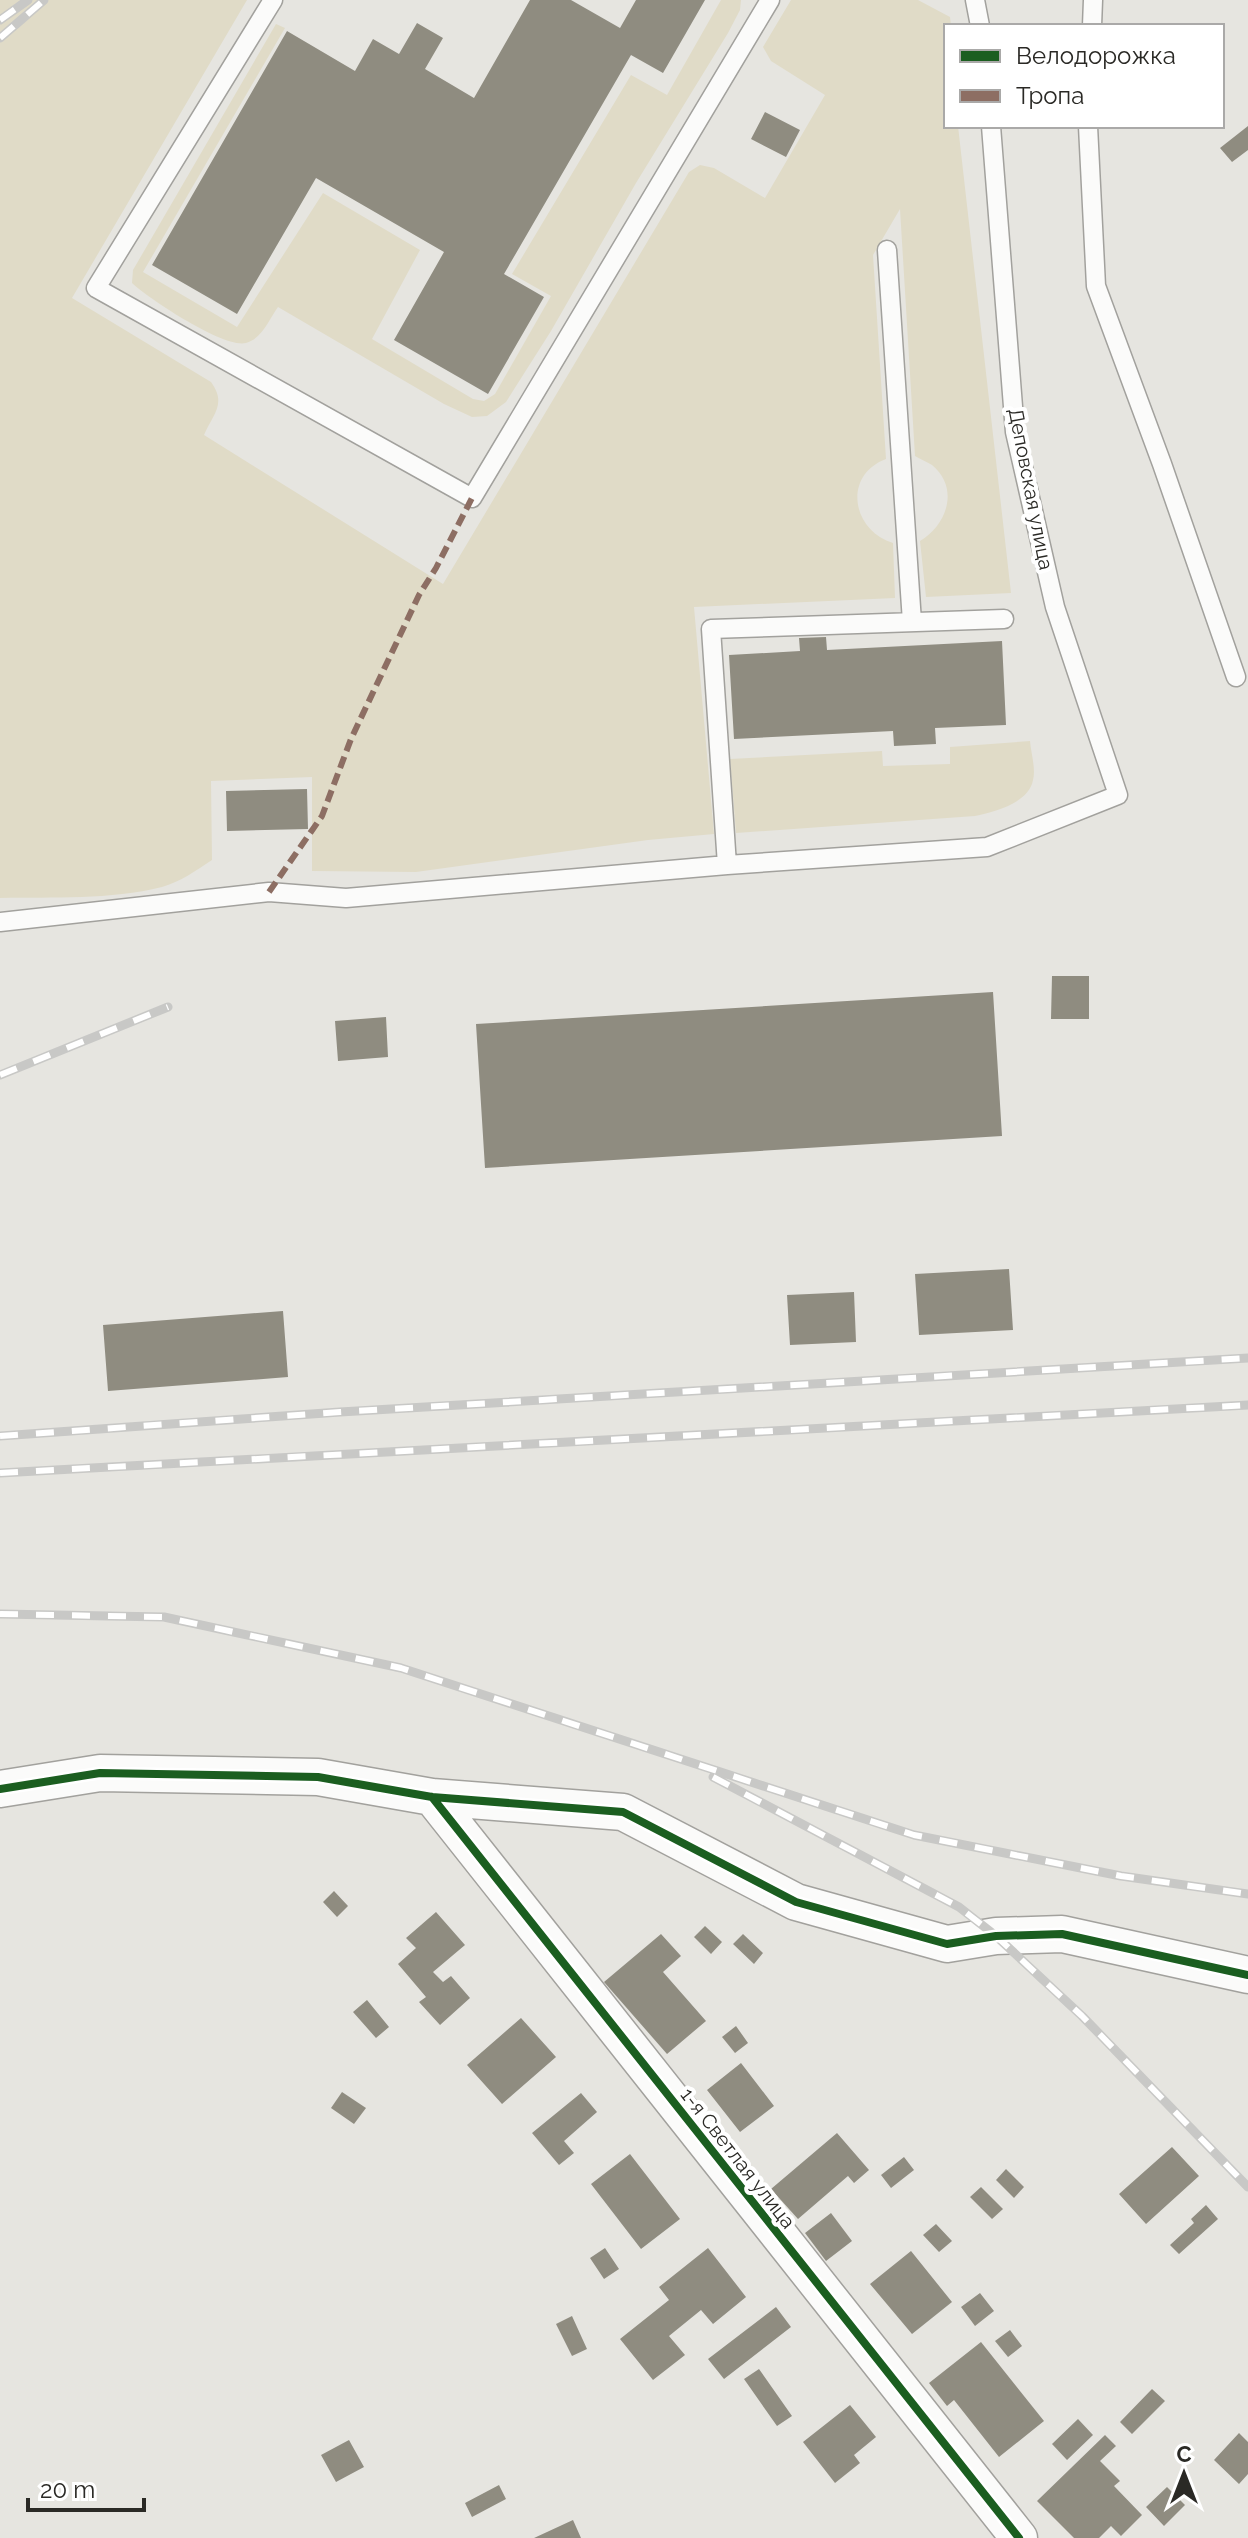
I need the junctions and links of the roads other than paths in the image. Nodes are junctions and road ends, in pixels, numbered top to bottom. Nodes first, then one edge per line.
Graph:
1 (273, 0) edge
2 (770, 0) edge
3 (975, 0) edge
4 (1093, 0) edge
5 (980, 24) edge
6 (1092, 24) edge
7 (991, 128) edge
8 (1088, 128) edge
9 (887, 250) dead end
10 (1004, 619) dead end
11 (912, 622) junction
12 (1236, 677) dead end
13 (727, 865) junction
14 (0, 922) edge
15 (0, 1789) edge
16 (432, 1797) junction
17 (1248, 1975) edge
18 (1019, 2538) edge

1 - 2 lane
3 - 5 lane
4 - 6 lane
7 - 13 lane, Деповская улица
8 - 12 lane
9 - 11 lane
10 - 11 lane
11 - 13 lane
13 - 14 lane
15 - 16 street
16 - 17 street
16 - 18 street, 1-я Светлая улица

